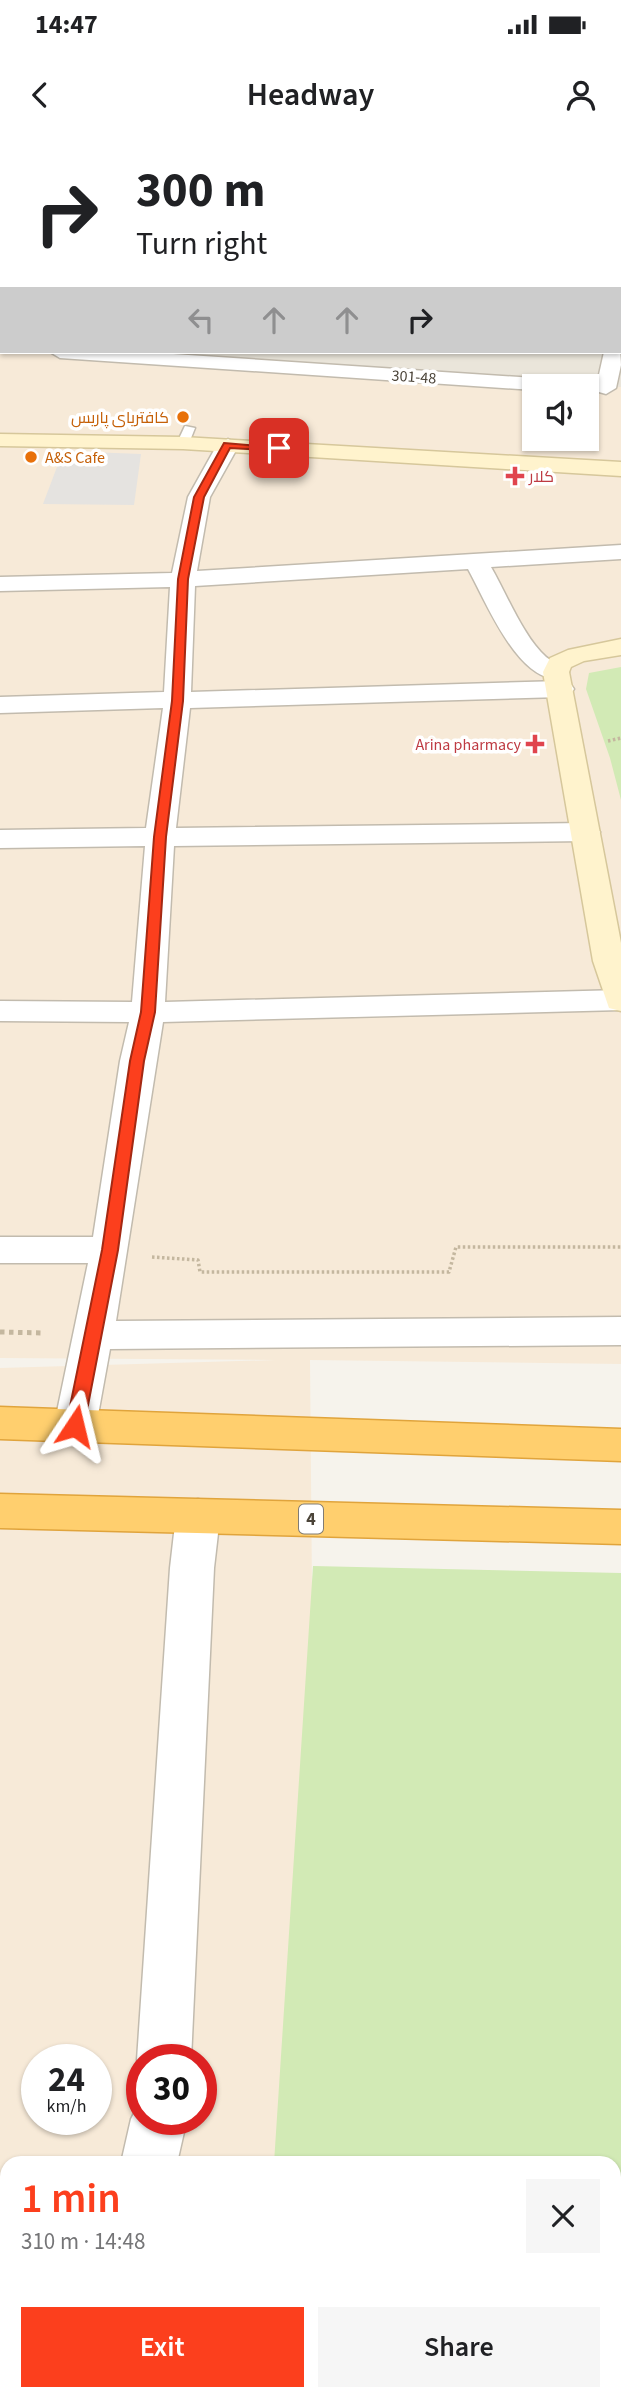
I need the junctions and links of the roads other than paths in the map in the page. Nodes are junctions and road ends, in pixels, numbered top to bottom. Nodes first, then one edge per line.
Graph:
1 (102, 354) edge
2 (440, 354) edge
3 (614, 354) edge
4 (251, 361) edge
5 (432, 378) junction
6 (522, 384) edge
7 (605, 388) edge
8 (0, 440) edge
9 (228, 445) junction
10 (621, 469) edge
11 (621, 552) edge
12 (474, 559) junction
13 (183, 579) junction
14 (0, 584) edge
15 (621, 647) edge
16 (559, 680) junction
17 (177, 701) junction
18 (0, 705) edge
19 (585, 832) junction
20 (160, 837) junction
21 (0, 839) edge
22 (621, 1001) edge
23 (0, 1011) edge
24 (148, 1012) junction
25 (0, 1250) edge
26 (110, 1250) junction
27 (621, 1331) edge
28 (92, 1335) junction
29 (0, 1423) edge
30 (75, 1426) junction
31 (621, 1445) edge
32 (0, 1511) edge
33 (198, 1516) junction
34 (621, 1527) edge
35 (165, 2044) edge
36 (155, 2135) edge
37 (151, 2156) edge

1 - 4 street, 301-48
2 - 5 street
3 - 7 street
4 - 5 street, 301-48
5 - 6 street, 301-48
8 - 9 main road
9 - 10 main road
9 - 13 street
11 - 12 street
12 - 13 street
12 - 16 street
13 - 14 street
13 - 17 street
15 - 16 main road
16 - 17 street
16 - 19 main road
17 - 18 street
17 - 20 street
19 - 20 street
19 - 22 main road
20 - 21 street
20 - 24 street
22 - 24 street
23 - 24 street
24 - 26 street
25 - 26 street
26 - 28 street
27 - 28 street
28 - 30 street
29 - 30 highway
30 - 31 highway
32 - 33 highway, 4
33 - 34 highway, 4
33 - 35 street
36 - 37 street

